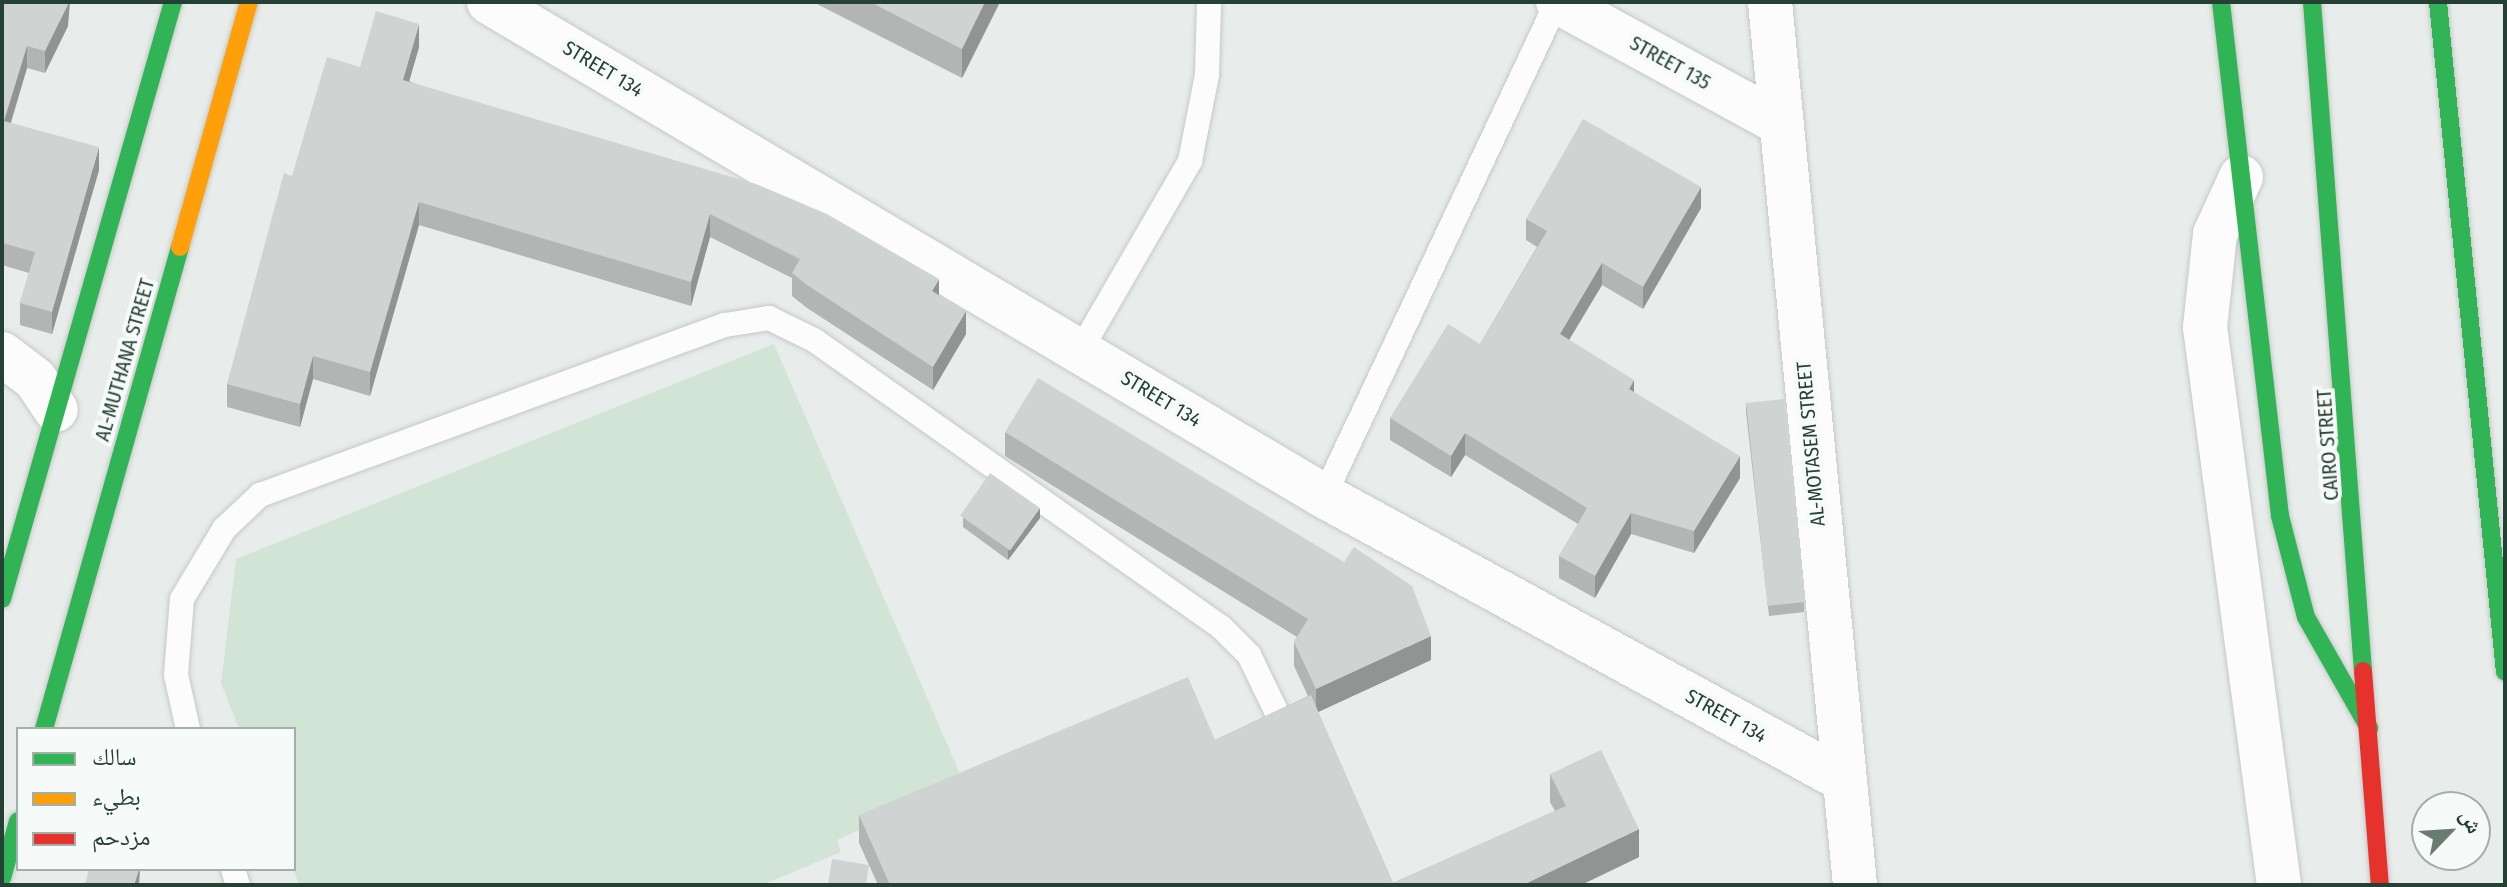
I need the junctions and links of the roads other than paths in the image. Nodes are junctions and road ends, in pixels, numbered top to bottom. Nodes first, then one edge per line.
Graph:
1 (173, 2) edge
2 (249, 2) edge
3 (489, 2) edge
4 (1209, 2) edge
5 (1558, 2) edge
6 (1770, 2) edge
7 (2221, 2) edge
8 (2312, 2) edge
9 (2438, 2) edge
10 (1782, 124) junction
11 (2241, 177) junction
12 (1080, 351) junction
13 (2, 354) edge
14 (56, 410) junction
15 (1324, 496) junction
16 (2, 599) edge
17 (2505, 672) edge
18 (1279, 717) edge
19 (45, 727) edge
20 (188, 727) edge
21 (2371, 730) junction
22 (1842, 779) junction
23 (16, 828) edge
24 (2, 878) edge
25 (1855, 885) edge
26 (2279, 885) edge
27 (2380, 885) edge

1 - 14 main road
2 - 19 main road, AL-MUTHANA STREET
3 - 12 street, STREET 134
4 - 12 lane
5 - 10 street, STREET 135
5 - 15 lane
6 - 10 street, AL-MOTASEM STREET
7 - 11 main road
8 - 21 main road, CAIRO STREET
9 - 17 main road
10 - 22 street, AL-MOTASEM STREET
11 - 21 main road
11 - 26 street
12 - 15 street, STREET 134
13 - 14 street
14 - 16 main road
15 - 22 street, STREET 134
18 - 20 lane
21 - 27 main road, CAIRO STREET
22 - 25 street, AL-MOTASEM STREET
23 - 24 main road

